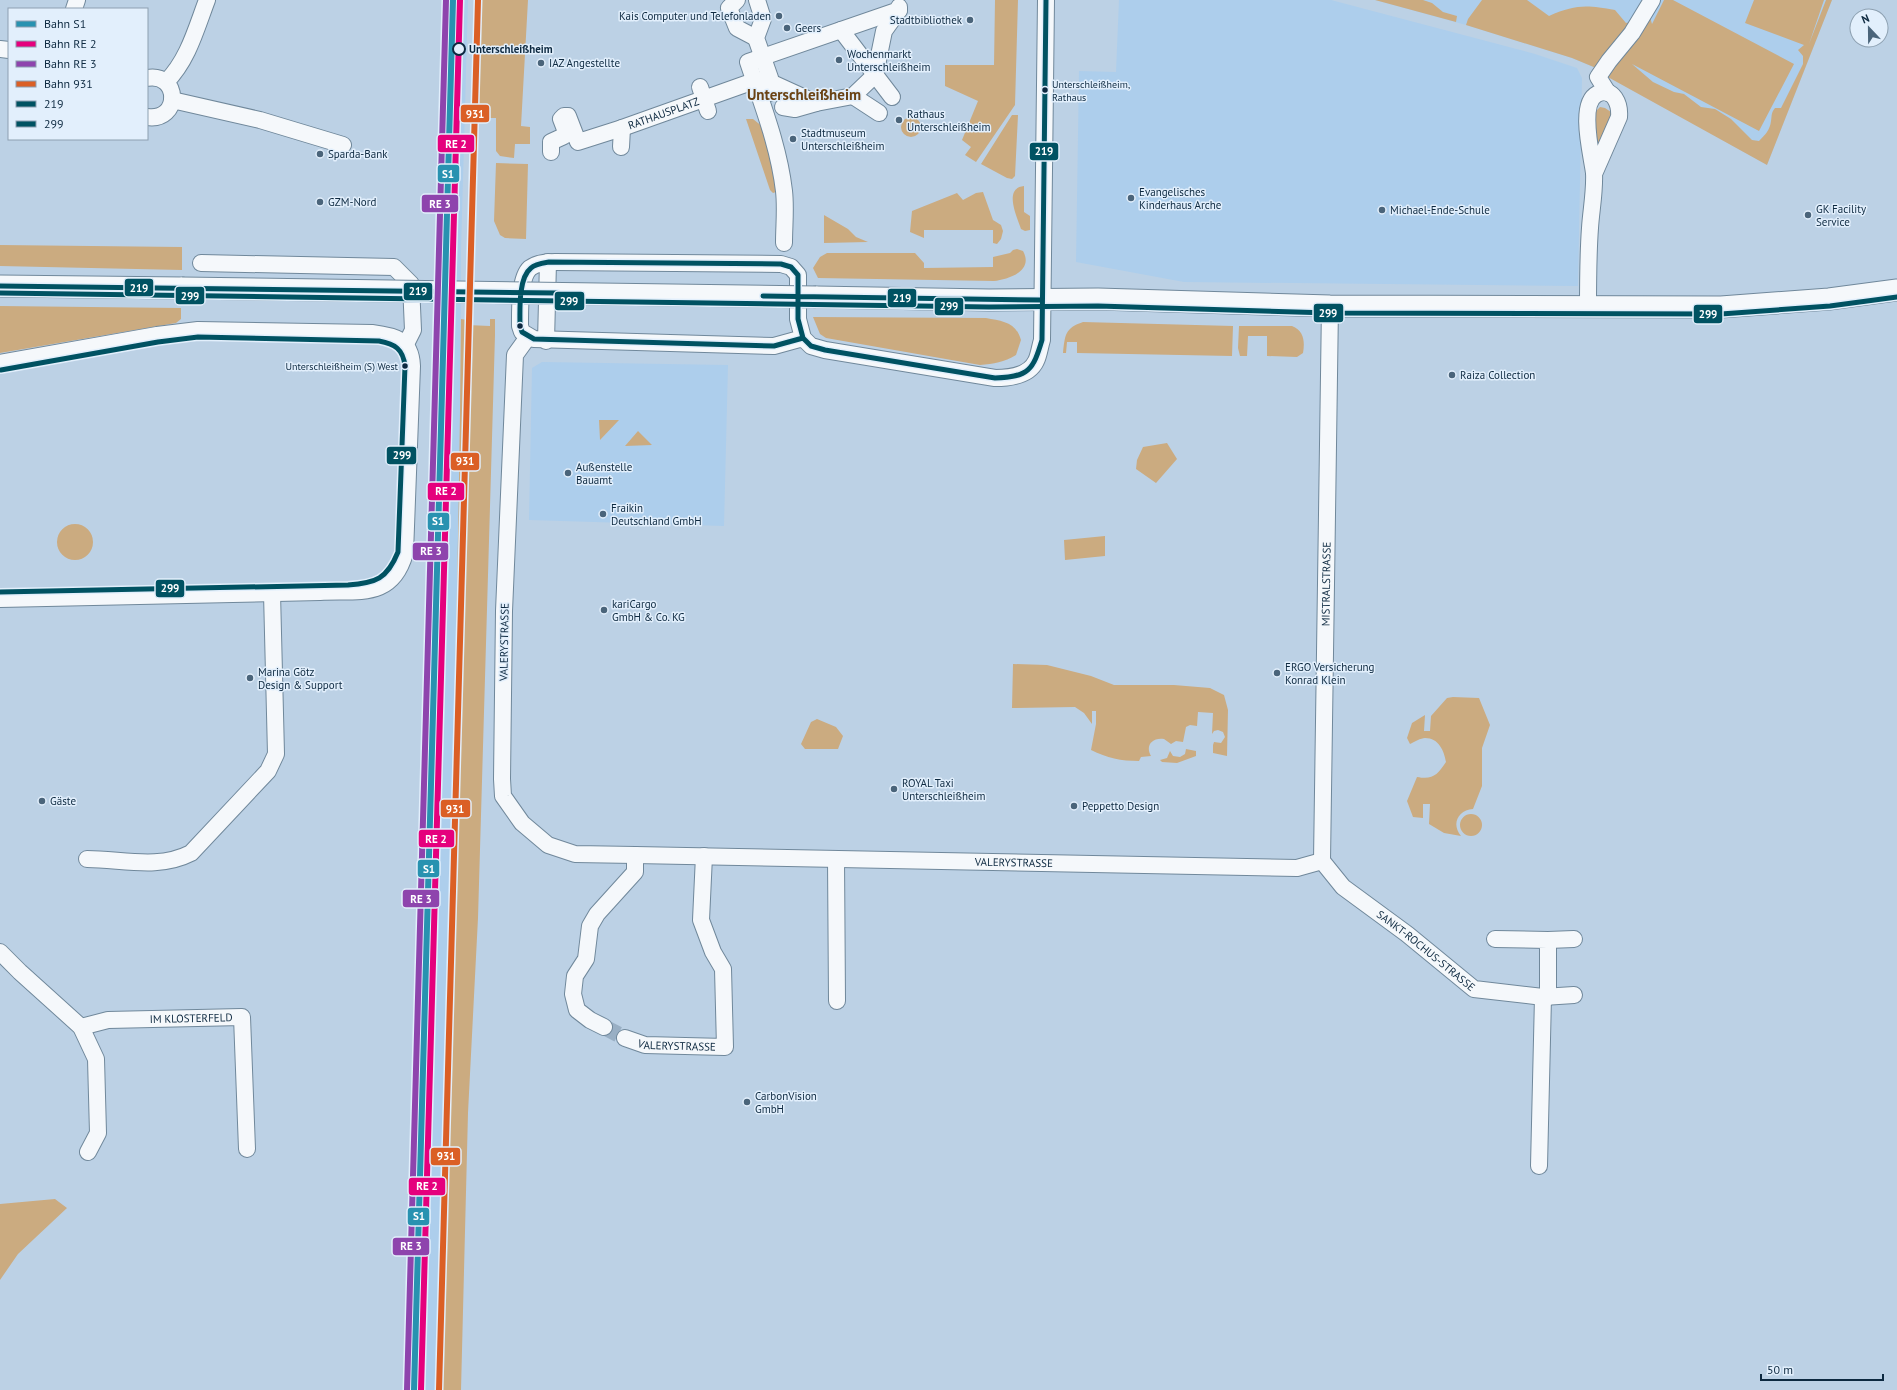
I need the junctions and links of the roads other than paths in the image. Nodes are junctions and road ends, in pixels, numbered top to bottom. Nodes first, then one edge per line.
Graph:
1 (207, 0) edge
2 (737, 0) edge
3 (758, 0) edge
4 (1046, 0) edge
5 (1652, 0) edge
6 (901, 11) edge
7 (841, 30) junction
8 (745, 35) junction
9 (763, 57) junction
10 (875, 75) junction
11 (148, 78) edge
12 (754, 81) junction
13 (166, 82) junction
14 (770, 82) junction
15 (1608, 93) junction
16 (853, 96) junction
17 (892, 97) dead end
18 (172, 100) junction
19 (816, 103) junction
20 (776, 106) junction
21 (879, 113) dead end
22 (148, 117) edge
23 (768, 122) junction
24 (622, 128) junction
25 (343, 145) dead end
26 (621, 147) dead end
27 (551, 152) dead end
28 (1594, 174) junction
29 (784, 243) dead end
30 (548, 262) junction
31 (201, 263) dead end
32 (0, 286) edge
33 (1897, 290) edge
34 (1041, 300) junction
35 (1330, 306) junction
36 (1588, 308) junction
37 (528, 336) junction
38 (803, 338) junction
39 (546, 341) junction
40 (406, 344) junction
41 (0, 363) edge
42 (272, 593) junction
43 (0, 599) edge
44 (635, 855) junction
45 (704, 856) junction
46 (87, 859) dead end
47 (836, 859) junction
48 (1322, 861) junction
49 (1495, 938) dead end
50 (1574, 939) dead end
51 (1548, 940) junction
52 (0, 952) edge
53 (1574, 995) dead end
54 (1545, 997) junction
55 (837, 1001) dead end
56 (81, 1027) junction
57 (604, 1027) tunnel mouth
58 (625, 1038) tunnel mouth
59 (247, 1149) dead end
60 (88, 1152) dead end
61 (1538, 1166) dead end

1 - 13 street
2 - 8 street
3 - 8 street
4 - 34 street
5 - 15 street
6 - 7 street
6 - 10 street
7 - 9 street
7 - 10 street
8 - 9 street
9 - 12 street
9 - 14 street
10 - 16 street
10 - 17 street
11 - 13 street
12 - 14 street, RATHAUSPLATZ
12 - 23 street
12 - 24 street, RATHAUSPLATZ
13 - 18 street
14 - 19 street, RATHAUSPLATZ
14 - 20 street
15 - 28 street
15 - 28 street
16 - 19 street
16 - 21 street
18 - 22 street
18 - 25 street
19 - 20 street
20 - 23 street
23 - 29 street
24 - 26 street, RATHAUSPLATZ
24 - 27 street, RATHAUSPLATZ
28 - 36 street
30 - 37 street
30 - 38 street
30 - 39 street
31 - 40 street
32 - 34 main road, bridge
33 - 36 main road
34 - 35 main road
34 - 38 street
35 - 36 main road
35 - 48 street, MISTRALSTRASSE
37 - 39 street
37 - 44 street, VALERYSTRASSE
38 - 39 street
40 - 41 street
40 - 42 street
42 - 43 street
42 - 46 street
44 - 45 street, VALERYSTRASSE
44 - 57 street
45 - 47 street, VALERYSTRASSE
45 - 58 street, VALERYSTRASSE
47 - 48 street, VALERYSTRASSE
47 - 55 street
48 - 54 street, SANKT-ROCHUS-STRASSE
49 - 51 street
50 - 51 street
51 - 54 street
52 - 56 street
53 - 54 street, SANKT-ROCHUS-STRASSE
54 - 61 street
56 - 59 street, IM KLOSTERFELD
56 - 60 street

